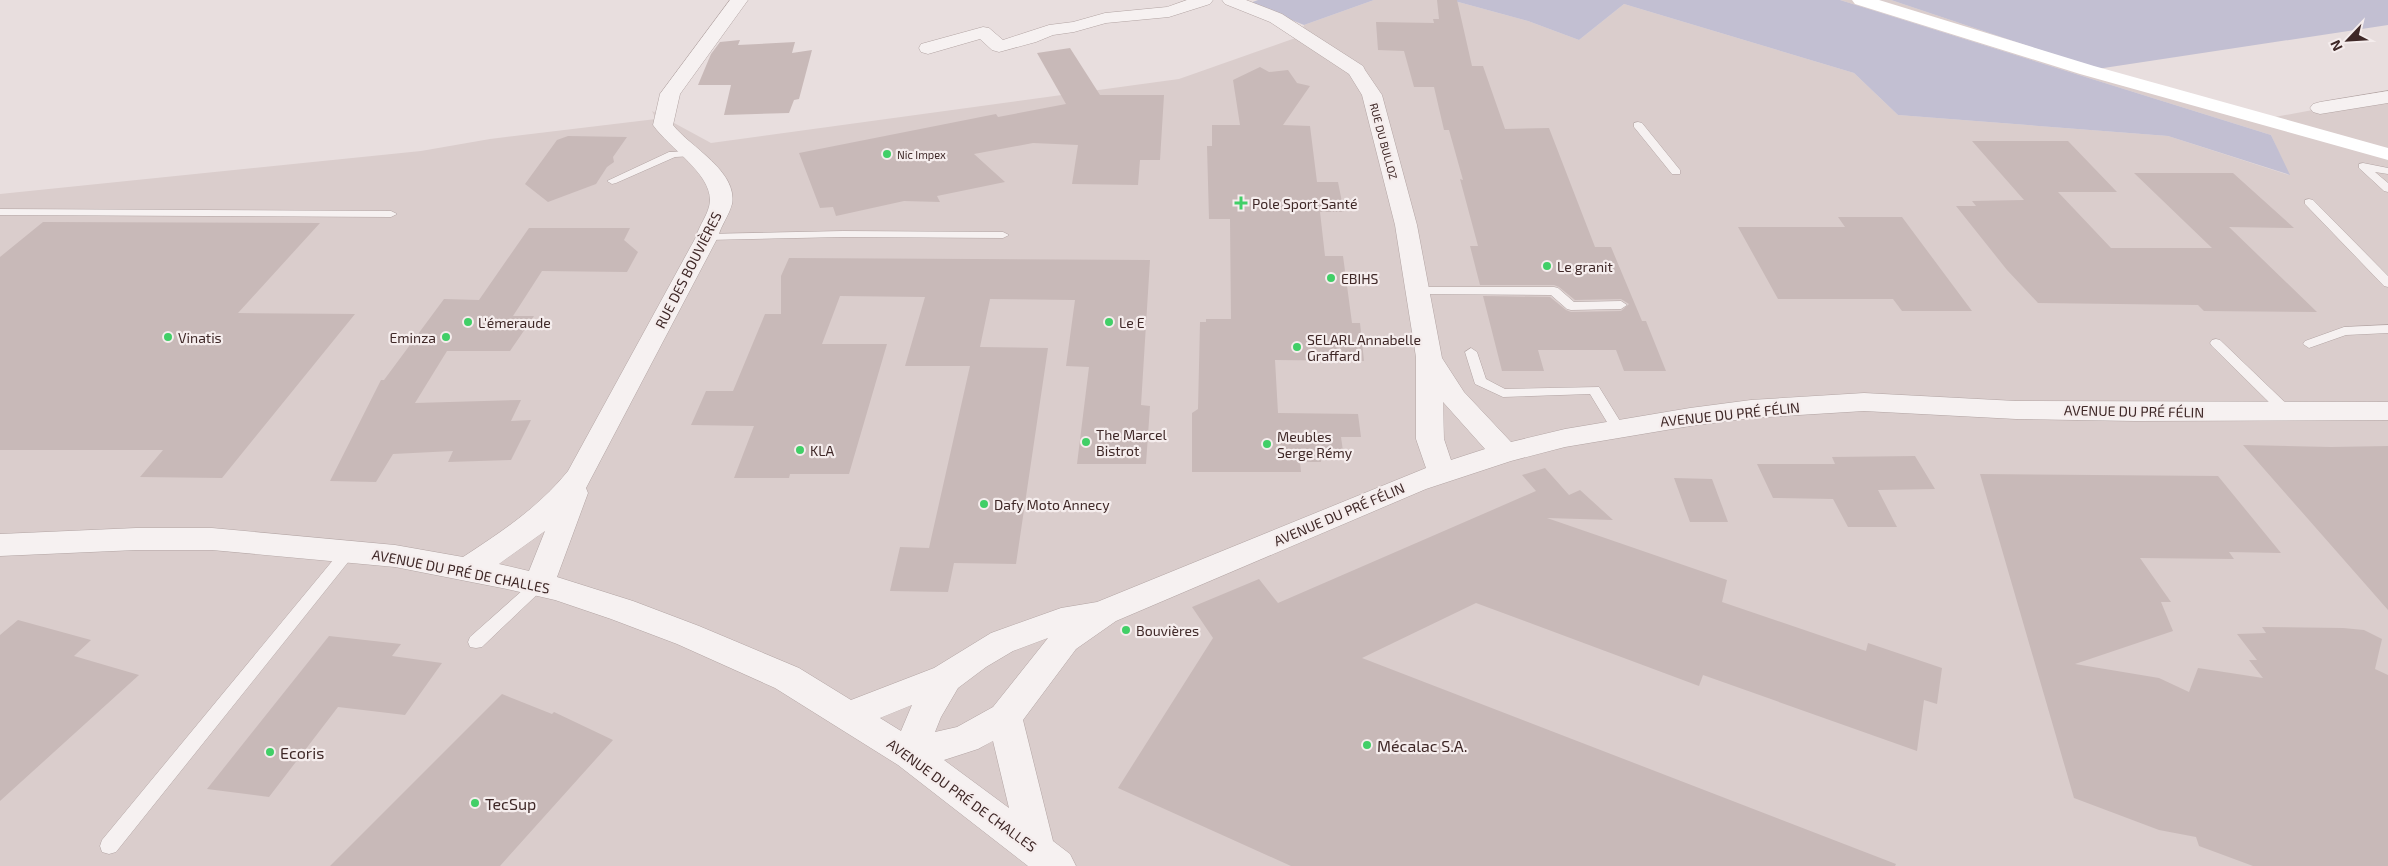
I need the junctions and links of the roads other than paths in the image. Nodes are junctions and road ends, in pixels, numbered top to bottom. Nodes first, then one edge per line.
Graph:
1 (739, 0) edge
2 (1204, 0) edge
3 (1231, 0) edge
4 (1860, 0) edge
5 (928, 48) dead end
6 (2388, 97) edge
7 (2320, 108) dead end
8 (1638, 125) dead end
9 (690, 154) junction
10 (2388, 154) edge
11 (2388, 171) edge
12 (1676, 172) dead end
13 (612, 181) dead end
14 (2388, 189) edge
15 (2309, 202) dead end
16 (0, 212) edge
17 (391, 214) dead end
18 (1003, 235) dead end
19 (707, 237) junction
20 (2388, 283) edge
21 (1418, 290) junction
22 (1621, 306) dead end
23 (2388, 329) edge
24 (2216, 343) dead end
25 (2309, 344) dead end
26 (1471, 352) dead end
27 (1429, 357) junction
28 (2388, 411) edge
29 (2287, 412) junction
30 (1618, 428) junction
31 (1505, 453) junction
32 (1442, 474) junction
33 (579, 477) junction
34 (0, 545) edge
35 (348, 552) junction
36 (467, 570) junction
37 (539, 584) junction
38 (1105, 612) junction
39 (476, 642) dead end
40 (946, 678) junction
41 (847, 716) junction
42 (1005, 717) junction
43 (910, 754) junction
44 (109, 846) dead end
45 (1047, 858) edge

1 - 9 street, RUE DES BOUVIÈRES
2 - 5 street
3 - 21 street, RUE DU BULLOZ
4 - 10 main road
6 - 7 street
8 - 12 lane
9 - 13 lane
9 - 19 street, RUE DES BOUVIÈRES
11 - 14 lane
15 - 20 lane
16 - 17 lane
18 - 19 lane
19 - 33 street, RUE DES BOUVIÈRES
21 - 22 lane
21 - 27 street, RUE DU BULLOZ
23 - 25 lane
24 - 29 lane
26 - 30 lane
27 - 31 street, RUE DU BULLOZ
27 - 32 street, RUE DU BULLOZ
28 - 29 street, AVENUE DU PRÉ FÉLIN
29 - 30 street, AVENUE DU PRÉ FÉLIN
30 - 31 street, AVENUE DU PRÉ FÉLIN
31 - 32 street, AVENUE DU PRÉ FÉLIN
32 - 38 street, AVENUE DU PRÉ FÉLIN
33 - 36 street, RUE DES BOUVIÈRES
33 - 37 street, RUE DES BOUVIÈRES
34 - 35 street, AVENUE DU PRÉ DE CHALLES
35 - 36 street, AVENUE DU PRÉ DE CHALLES
35 - 44 lane
36 - 37 street, AVENUE DU PRÉ DE CHALLES
37 - 39 lane
37 - 41 street, AVENUE DU PRÉ DE CHALLES
38 - 40 street, AVENUE DU PRÉ FÉLIN
38 - 42 street, AVENUE DU PRÉ FÉLIN
40 - 41 street, AVENUE DU PRÉ FÉLIN
40 - 43 street, AVENUE DU PRÉ FÉLIN
41 - 43 street, AVENUE DU PRÉ DE CHALLES
42 - 43 street, AVENUE DU PRÉ FÉLIN
42 - 45 street
43 - 45 street, AVENUE DU PRÉ DE CHALLES

